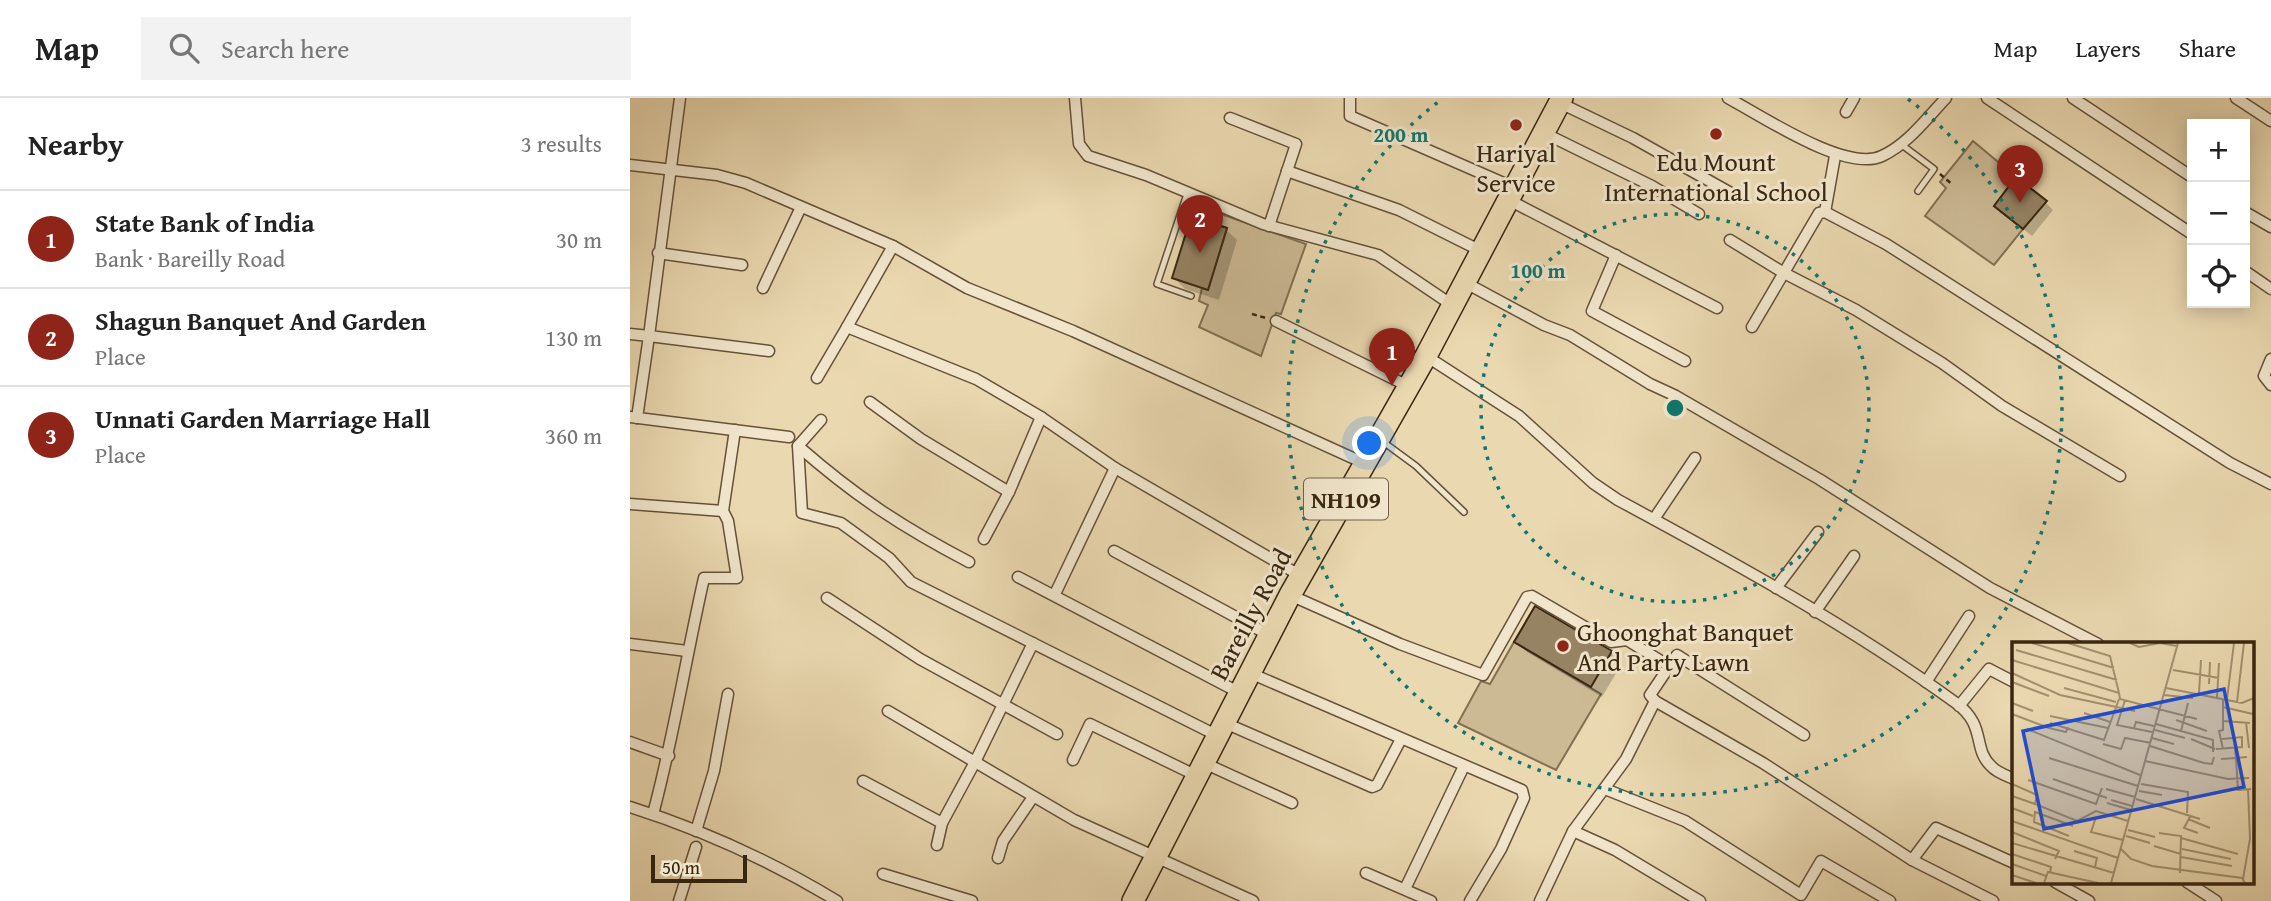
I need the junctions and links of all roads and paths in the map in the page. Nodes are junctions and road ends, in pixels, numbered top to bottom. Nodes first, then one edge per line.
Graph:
1 (680, 98) edge
2 (1075, 98) edge
3 (1350, 98) edge
4 (1728, 98) edge
5 (1854, 98) edge
6 (1946, 98) edge
7 (1987, 98) edge
8 (2073, 98) edge
9 (2236, 98) edge
10 (1561, 100) edge
11 (1846, 112) dead end
12 (1230, 118) dead end
13 (2271, 121) edge
14 (1544, 133) junction
15 (1902, 145) junction
16 (1835, 156) junction
17 (630, 165) edge
18 (1934, 169) junction
19 (669, 170) junction
20 (1287, 171) junction
21 (2187, 174) edge
22 (1953, 185) dead end
23 (1918, 191) dead end
24 (1187, 194) junction
25 (1512, 194) junction
26 (1738, 197) dead end
27 (800, 207) junction
28 (1825, 212) junction
29 (1699, 214) dead end
30 (2250, 215) edge
31 (1269, 226) junction
32 (2271, 227) edge
33 (2187, 231) edge
34 (1730, 240) dead end
35 (893, 246) junction
36 (1481, 251) junction
37 (658, 253) junction
38 (1616, 255) junction
39 (742, 265) dead end
40 (1784, 273) junction
41 (2250, 274) edge
42 (1464, 282) junction
43 (763, 288) dead end
44 (2271, 289) edge
45 (1191, 296) dead end
46 (1452, 305) junction
47 (1717, 308) dead end
48 (1276, 321) dead end
49 (847, 327) junction
50 (1752, 327) dead end
51 (630, 334) edge
52 (649, 337) junction
53 (769, 351) dead end
54 (1426, 356) junction
55 (2271, 359) edge
56 (1685, 360) dead end
57 (817, 378) dead end
58 (2271, 385) edge
59 (1408, 386) junction
60 (870, 402) dead end
61 (1041, 417) junction
62 (634, 418) edge
63 (821, 420) dead end
64 (734, 430) junction
65 (789, 437) dead end
66 (1380, 439) junction
67 (797, 446) junction
68 (1695, 458) dead end
69 (1366, 464) junction
70 (1115, 468) junction
71 (2120, 477) dead end
72 (2271, 484) edge
73 (1009, 492) junction
74 (630, 503) edge
75 (723, 510) junction
76 (1464, 512) dead end
77 (1654, 519) junction
78 (1818, 532) dead end
79 (984, 538) dead end
80 (1114, 551) dead end
81 (1854, 556) dead end
82 (969, 562) dead end
83 (1301, 576) junction
84 (1018, 577) dead end
85 (1776, 588) junction
86 (1055, 594) junction
87 (1290, 595) junction
88 (827, 598) dead end
89 (1815, 612) junction
90 (1969, 616) dead end
91 (1269, 635) junction
92 (2094, 642) edge
93 (630, 643) edge
94 (1033, 643) junction
95 (687, 650) junction
96 (1669, 666) junction
97 (1250, 673) junction
98 (2012, 681) edge
99 (1926, 682) junction
100 (1240, 693) junction
101 (728, 694) dead end
102 (1655, 701) junction
103 (1003, 705) junction
104 (1959, 706) junction
105 (888, 711) dead end
106 (1222, 729) junction
107 (1057, 734) dead end
108 (1804, 734) dead end
109 (1401, 739) junction
110 (630, 742) edge
111 (669, 756) junction
112 (1073, 760) dead end
113 (975, 762) junction
114 (1464, 766) junction
115 (1200, 769) junction
116 (2012, 778) edge
117 (863, 781) dead end
118 (1605, 789) junction
119 (1033, 797) junction
120 (1292, 803) dead end
121 (630, 807) edge
122 (653, 814) junction
123 (942, 823) junction
124 (696, 831) junction
125 (1573, 831) junction
126 (937, 845) dead end
127 (696, 847) dead end
128 (1156, 857) junction
129 (998, 858) dead end
130 (1912, 860) junction
131 (2012, 862) edge
132 (1366, 873) dead end
133 (883, 874) dead end
134 (2059, 884) edge
135 (2190, 884) edge
136 (1405, 889) junction
137 (1249, 900) edge
138 (679, 901) edge
139 (837, 901) edge
140 (972, 901) edge
141 (1133, 901) edge
142 (1431, 901) edge
143 (1470, 901) edge
144 (1541, 901) edge
145 (1700, 901) edge
146 (1891, 901) edge
147 (1993, 901) edge
148 (2089, 901) edge
149 (2216, 901) edge

1 - 19 street
2 - 24 street
3 - 25 street
4 - 16 street
5 - 11 street
6 - 15 street
7 - 33 street
8 - 21 street
9 - 13 street
10 - 14 highway, Bareilly Road / NH109
10 - 26 street
12 - 20 street
14 - 25 highway, Bareilly Road / NH109
14 - 29 street
15 - 16 street
15 - 18 lane
16 - 28 street
17 - 19 street
18 - 22 path
18 - 23 lane
19 - 27 street
19 - 37 street
20 - 31 street
20 - 36 street
24 - 31 street
24 - 45 lane
25 - 36 highway, Bareilly Road / NH109
25 - 38 street
27 - 35 street
27 - 43 street
28 - 40 street
28 - 72 street
30 - 32 street
31 - 46 street
34 - 40 street
35 - 49 street
35 - 69 street
36 - 42 highway, Bareilly Road / NH109
37 - 39 street
37 - 52 street
38 - 47 street
38 - 56 street
40 - 50 street
40 - 71 street
41 - 44 street
42 - 46 highway, Bareilly Road / NH109
42 - 92 street
46 - 54 highway, Bareilly Road / NH109
48 - 59 street
49 - 57 street
49 - 61 street
51 - 52 street
52 - 53 street
52 - 62 street
54 - 59 highway, Bareilly Road / NH109
54 - 77 street
55 - 58 street
59 - 66 highway, Bareilly Road / NH109
60 - 73 street
61 - 70 street
61 - 73 street
62 - 64 street
63 - 67 street
64 - 65 street
64 - 75 street
66 - 69 highway, Bareilly Road / NH109
66 - 76 lane
67 - 82 street
67 - 94 street
68 - 77 street
69 - 83 highway, Bareilly Road / NH109
70 - 83 street
70 - 86 street
73 - 79 street
74 - 75 street
75 - 95 street
77 - 85 street
78 - 85 street
80 - 91 street
81 - 89 street
83 - 87 highway, Bareilly Road / NH109
84 - 86 street
85 - 89 street
86 - 100 street
87 - 91 highway, Bareilly Road / NH109
87 - 96 street
88 - 103 street
89 - 99 street
90 - 99 street
91 - 97 highway, Bareilly Road / NH109
93 - 95 street
94 - 103 street
94 - 106 street
95 - 111 street
96 - 102 street
96 - 108 street
97 - 100 highway, Bareilly Road / NH109
97 - 109 street
98 - 104 street
99 - 104 street
100 - 106 highway, Bareilly Road / NH109
101 - 124 street
102 - 118 street
102 - 130 street
103 - 107 street
103 - 113 street
104 - 116 street
105 - 113 street
106 - 109 street
106 - 115 highway, Bareilly Road / NH109
109 - 114 street
110 - 111 street
111 - 122 street
112 - 115 street
113 - 119 street
113 - 123 street
114 - 136 street
114 - 143 street
115 - 120 street
115 - 128 highway, Bareilly Road / NH109
117 - 123 street
118 - 125 street
118 - 146 street
119 - 128 street
119 - 129 street
121 - 122 street
122 - 124 street
123 - 126 street
124 - 139 street
125 - 144 street
125 - 145 street
127 - 138 street
128 - 137 street
128 - 141 highway, Bareilly Road / NH109
130 - 131 street
130 - 147 street
132 - 136 street
133 - 140 street
134 - 148 street
135 - 149 street
136 - 142 street

